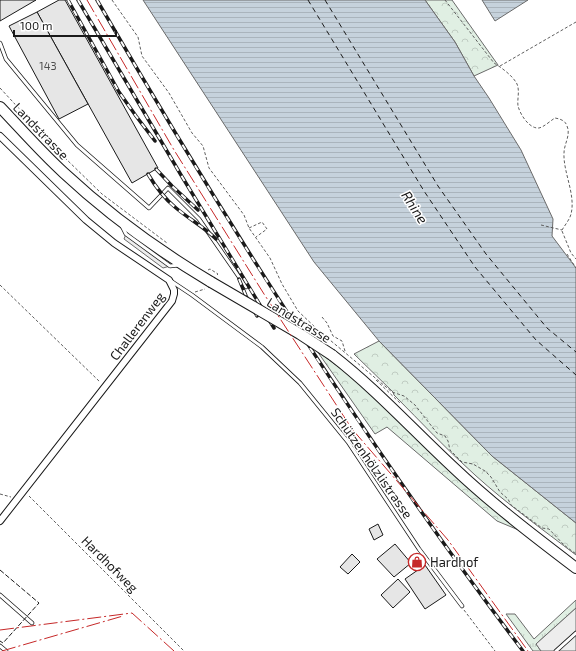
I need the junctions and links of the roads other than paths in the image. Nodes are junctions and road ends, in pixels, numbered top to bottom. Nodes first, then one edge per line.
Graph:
1 (0, 43) edge
2 (0, 107) edge
3 (0, 136) edge
4 (169, 280) junction
5 (246, 287) dead end
6 (0, 520) edge
7 (576, 568) edge
8 (0, 595) edge
9 (462, 606) road end
10 (32, 623) dead end
11 (576, 633) edge
12 (0, 646) edge
13 (6, 651) edge
14 (556, 651) edge

1 - 5 lane
2 - 7 main road, Landstrasse, bridge
3 - 4 street, Challerenweg
4 - 6 street, Challerenweg
4 - 9 lane, Schützenhölzlistrasse
8 - 10 lane
11 - 14 lane
12 - 13 lane

